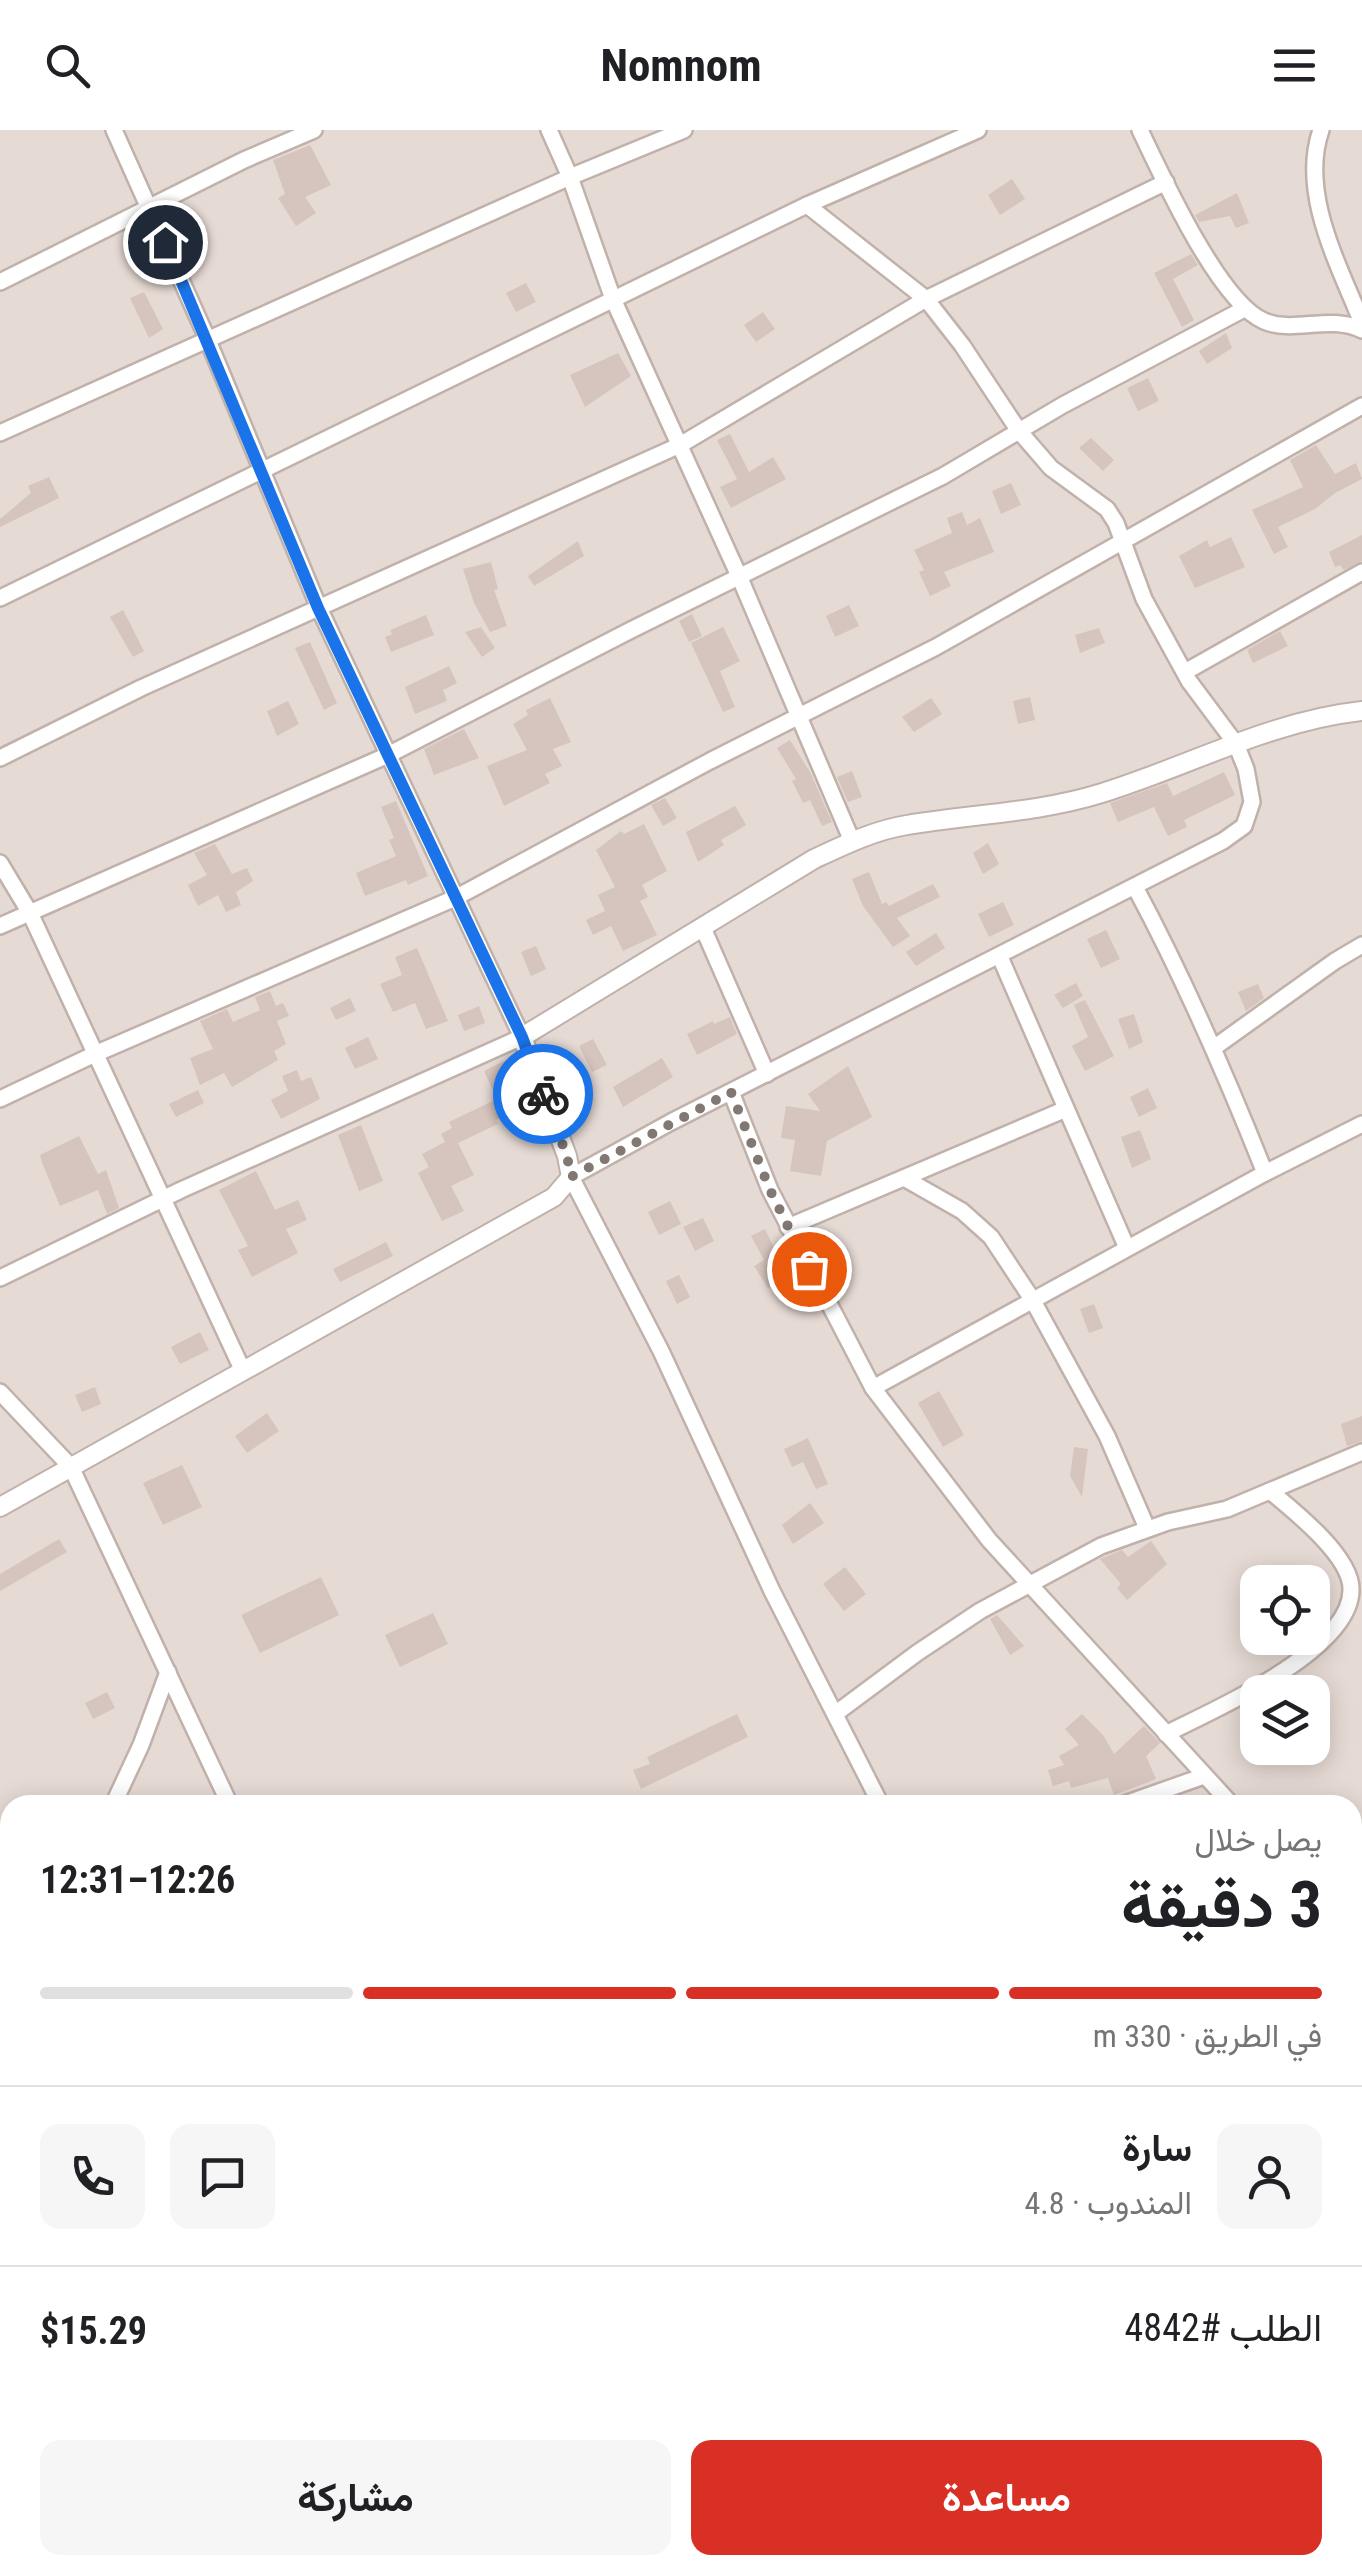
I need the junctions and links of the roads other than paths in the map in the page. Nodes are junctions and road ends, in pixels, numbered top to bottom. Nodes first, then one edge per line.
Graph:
1 (114, 130) edge
2 (314, 130) edge
3 (549, 130) edge
4 (684, 130) edge
5 (978, 130) edge
6 (1140, 130) edge
7 (1321, 130) edge
8 (570, 177) junction
9 (1166, 182) junction
10 (807, 205) junction
11 (151, 209) junction
12 (0, 282) edge
13 (613, 299) junction
14 (926, 299) junction
15 (1244, 309) junction
16 (1362, 327) edge
17 (207, 338) junction
18 (1362, 406) edge
19 (1019, 431) junction
20 (0, 433) edge
21 (680, 446) junction
22 (259, 470) junction
23 (1122, 544) junction
24 (1362, 572) edge
25 (739, 576) junction
26 (0, 598) edge
27 (318, 608) junction
28 (1184, 672) junction
29 (1362, 711) edge
30 (800, 716) junction
31 (1236, 744) junction
32 (388, 755) junction
33 (0, 758) edge
34 (852, 841) junction
35 (0, 863) edge
36 (1135, 887) junction
37 (454, 898) junction
38 (30, 913) junction
39 (0, 926) edge
40 (703, 928) junction
41 (1362, 945) edge
42 (1000, 957) junction
43 (522, 1037) junction
44 (1215, 1048) junction
45 (96, 1054) junction
46 (767, 1074) junction
47 (731, 1092) junction
48 (0, 1099) edge
49 (1066, 1109) junction
50 (1362, 1124) edge
51 (1265, 1173) junction
52 (571, 1177) junction
53 (904, 1178) junction
54 (161, 1200) junction
55 (788, 1228) junction
56 (1128, 1248) junction
57 (0, 1278) edge
58 (1032, 1299) junction
59 (243, 1371) junction
60 (873, 1388) junction
61 (0, 1392) edge
62 (1362, 1452) edge
63 (71, 1467) junction
64 (1270, 1491) junction
65 (0, 1507) edge
66 (1147, 1528) junction
67 (1028, 1584) junction
68 (168, 1672) junction
69 (835, 1714) junction
70 (1166, 1734) junction
71 (1204, 1776) junction
72 (118, 1795) edge
73 (225, 1795) edge
74 (875, 1795) edge
75 (1150, 1795) edge
76 (1222, 1795) edge

1 - 11 street
2 - 11 street
3 - 8 street
4 - 8 street
5 - 10 street
6 - 9 street
7 - 16 street
8 - 13 street
8 - 17 street
9 - 14 street
9 - 15 street
10 - 13 street
10 - 14 street
11 - 12 street
11 - 17 street
13 - 21 street
13 - 22 street
14 - 19 street
14 - 21 street
15 - 16 street
15 - 19 street
17 - 20 street
17 - 22 street
18 - 23 street
19 - 23 street
19 - 25 street
21 - 25 street
21 - 27 street
22 - 26 street
22 - 27 street
23 - 28 street
23 - 30 street
24 - 28 street
25 - 30 street
25 - 32 street
27 - 32 street
27 - 33 street
28 - 31 street
29 - 31 street
30 - 34 street
30 - 37 street
31 - 34 street
31 - 36 street
32 - 37 street
32 - 38 street
34 - 40 street
35 - 38 street
36 - 42 street
36 - 44 street
37 - 43 street
37 - 45 street
38 - 39 street
38 - 45 street
40 - 43 street
40 - 46 street
41 - 44 street
42 - 46 street
42 - 49 street
43 - 52 street
43 - 54 street
44 - 51 street
45 - 48 street
45 - 54 street
46 - 47 street
47 - 52 street
47 - 55 street
49 - 53 street
49 - 56 street
50 - 51 street
51 - 56 street
52 - 59 street
52 - 69 street
53 - 55 street
53 - 58 street
54 - 57 street
54 - 59 street
55 - 60 street
56 - 58 street
58 - 60 street
58 - 66 street
59 - 63 street
60 - 67 street
61 - 63 street
62 - 64 street
63 - 65 street
63 - 68 street
64 - 66 street
64 - 70 street
66 - 67 street
67 - 69 street
67 - 70 street
68 - 72 street
68 - 73 street
69 - 74 street
70 - 71 street
71 - 75 street
71 - 76 street

